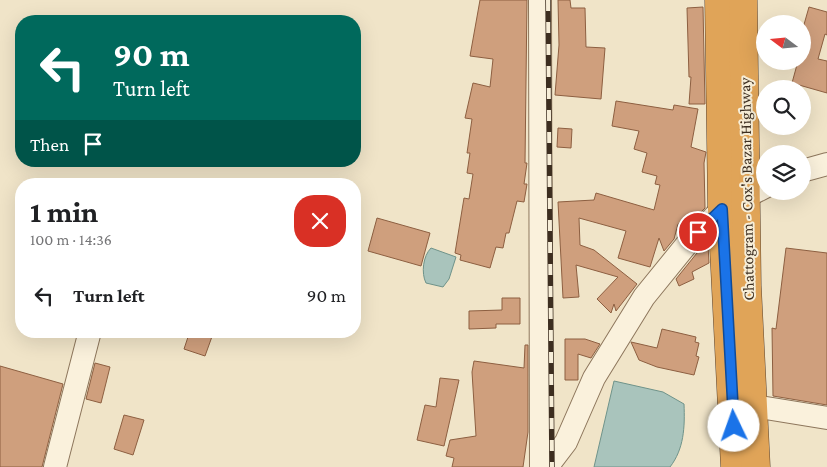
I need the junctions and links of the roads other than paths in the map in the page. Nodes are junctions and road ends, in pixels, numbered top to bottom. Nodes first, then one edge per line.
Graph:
1 (540, 0) edge
2 (720, 0) edge
3 (743, 0) edge
4 (827, 164) edge
5 (811, 168) edge
6 (755, 192) edge
7 (722, 209) junction
8 (88, 338) edge
9 (753, 406) junction
10 (827, 418) edge
11 (55, 467) edge
12 (542, 467) edge
13 (547, 467) edge
14 (735, 467) edge
15 (756, 467) edge

1 - 12 street
2 - 7 highway, Chattogram - Cox's Bazar Highway
3 - 6 highway, Chattogram - Cox's Bazar Highway
4 - 5 street
6 - 7 street
6 - 9 highway, Chattogram - Cox's Bazar Highway
7 - 13 street
7 - 14 highway, Chattogram - Cox's Bazar Highway
8 - 11 street
9 - 10 street
9 - 15 highway, Chattogram - Cox's Bazar Highway

